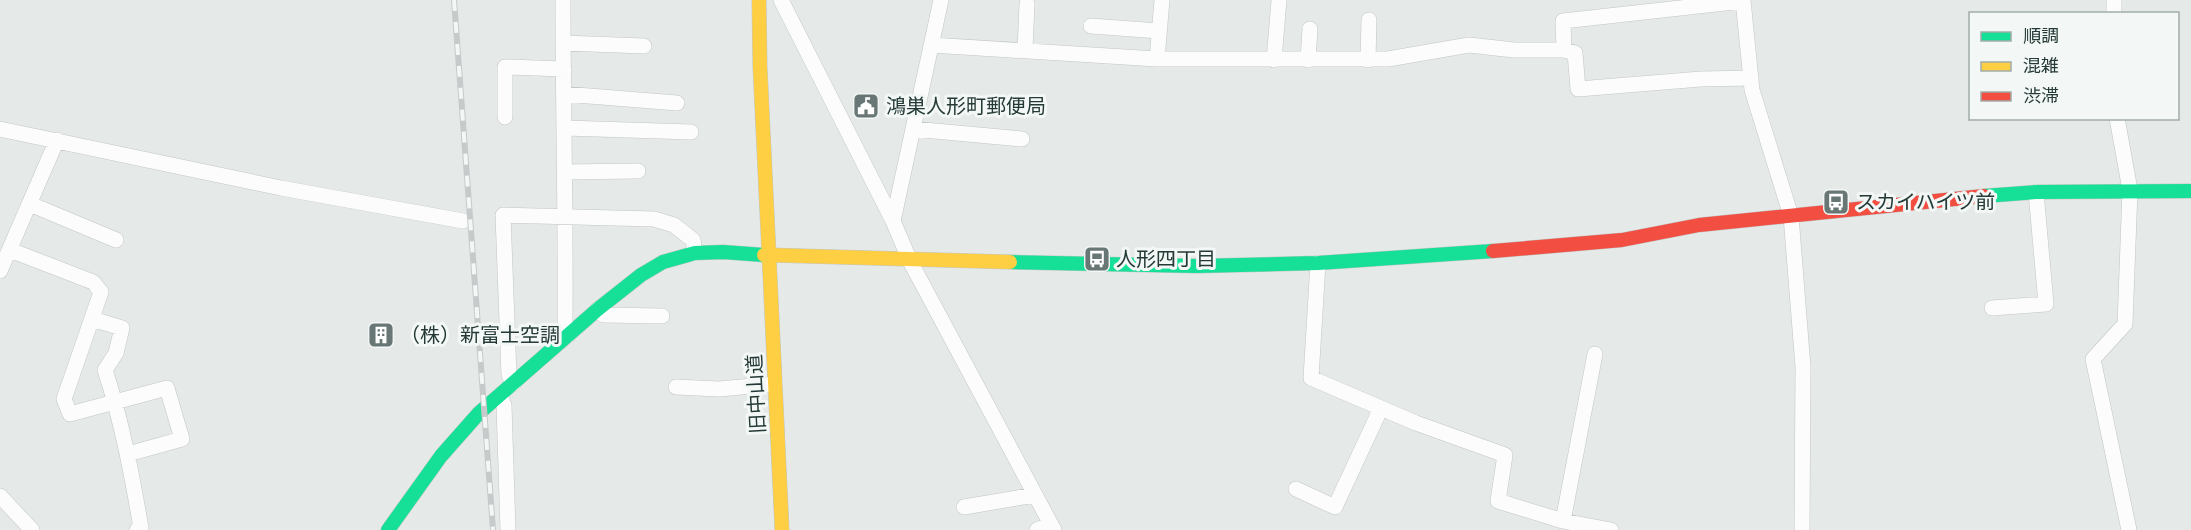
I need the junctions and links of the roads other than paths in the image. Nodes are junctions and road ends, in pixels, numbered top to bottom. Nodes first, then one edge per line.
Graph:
1 (563, 0) edge
2 (759, 0) edge
3 (781, 0) edge
4 (941, 0) edge
5 (1161, 0) edge
6 (1279, 0) edge
7 (1743, 1) edge
8 (1027, 4) dead end
9 (1369, 20) dead end
10 (1091, 26) dead end
11 (1310, 29) dead end
12 (1159, 31) junction
13 (563, 43) junction
14 (931, 45) junction
15 (644, 46) dead end
16 (1025, 50) junction
17 (1564, 50) junction
18 (1158, 59) junction
19 (1274, 60) junction
20 (1308, 60) junction
21 (1368, 60) junction
22 (564, 69) junction
23 (1750, 78) junction
24 (564, 94) junction
25 (678, 103) dead end
26 (505, 117) dead end
27 (2117, 120) edge
28 (565, 128) junction
29 (0, 129) edge
30 (913, 129) junction
31 (691, 132) dead end
32 (1022, 139) dead end
33 (57, 140) junction
34 (638, 171) dead end
35 (565, 172) junction
36 (2130, 190) junction
37 (2191, 191) edge
38 (2036, 192) junction
39 (30, 204) junction
40 (564, 216) junction
41 (1791, 216) junction
42 (463, 221) dead end
43 (893, 221) junction
44 (116, 240) dead end
45 (10, 250) junction
46 (695, 253) junction
47 (769, 255) junction
48 (910, 261) junction
49 (1318, 263) junction
50 (0, 271) edge
51 (1992, 308) dead end
52 (598, 309) junction
53 (662, 316) dead end
54 (92, 319) junction
55 (568, 335) junction
56 (1595, 354) dead end
57 (513, 384) junction
58 (775, 384) junction
59 (676, 387) dead end
60 (500, 395) junction
61 (116, 403) junction
62 (1382, 408) junction
63 (128, 454) junction
64 (1296, 489) dead end
65 (0, 495) edge
66 (1035, 495) junction
67 (964, 507) dead end
68 (1563, 521) junction
69 (1047, 528) edge
70 (32, 530) edge
71 (137, 530) edge
72 (388, 530) edge
73 (508, 530) edge
74 (782, 530) edge
75 (1611, 530) edge
76 (1802, 530) edge
77 (2129, 530) edge

1 - 13 street
2 - 47 street, 旧中山道
3 - 43 street
4 - 14 street
5 - 12 street
6 - 19 street
7 - 17 street
7 - 23 street
8 - 16 street
9 - 21 street
10 - 12 street
11 - 20 street
12 - 18 street
13 - 15 street
13 - 22 street
14 - 16 street
14 - 30 street
16 - 18 street
17 - 21 street
17 - 23 street
18 - 19 street
19 - 20 street
20 - 21 street
22 - 24 street
22 - 26 street
23 - 41 street
24 - 25 street
24 - 28 street
27 - 36 street
28 - 31 street
28 - 35 street
29 - 33 street
30 - 32 street
30 - 43 street
33 - 39 street
33 - 42 street
34 - 35 street
35 - 40 street
36 - 37 street
36 - 38 street
36 - 77 street
38 - 41 street
38 - 51 street
39 - 44 street
39 - 45 street
40 - 46 street
40 - 55 street
40 - 57 street
41 - 49 street
41 - 76 street
43 - 48 street
45 - 50 street
45 - 54 street
46 - 47 street
46 - 52 street
47 - 48 street
47 - 58 street, 旧中山道
48 - 49 street
48 - 66 street
49 - 62 street
52 - 53 street
52 - 55 street
54 - 61 street
54 - 61 street
55 - 57 street
56 - 68 street
57 - 60 street
58 - 59 street
58 - 74 street, 旧中山道
60 - 72 street
60 - 73 street
61 - 63 street
61 - 63 street
62 - 64 street
62 - 68 street
63 - 71 street
65 - 70 street
66 - 67 street
66 - 69 street
68 - 75 street

